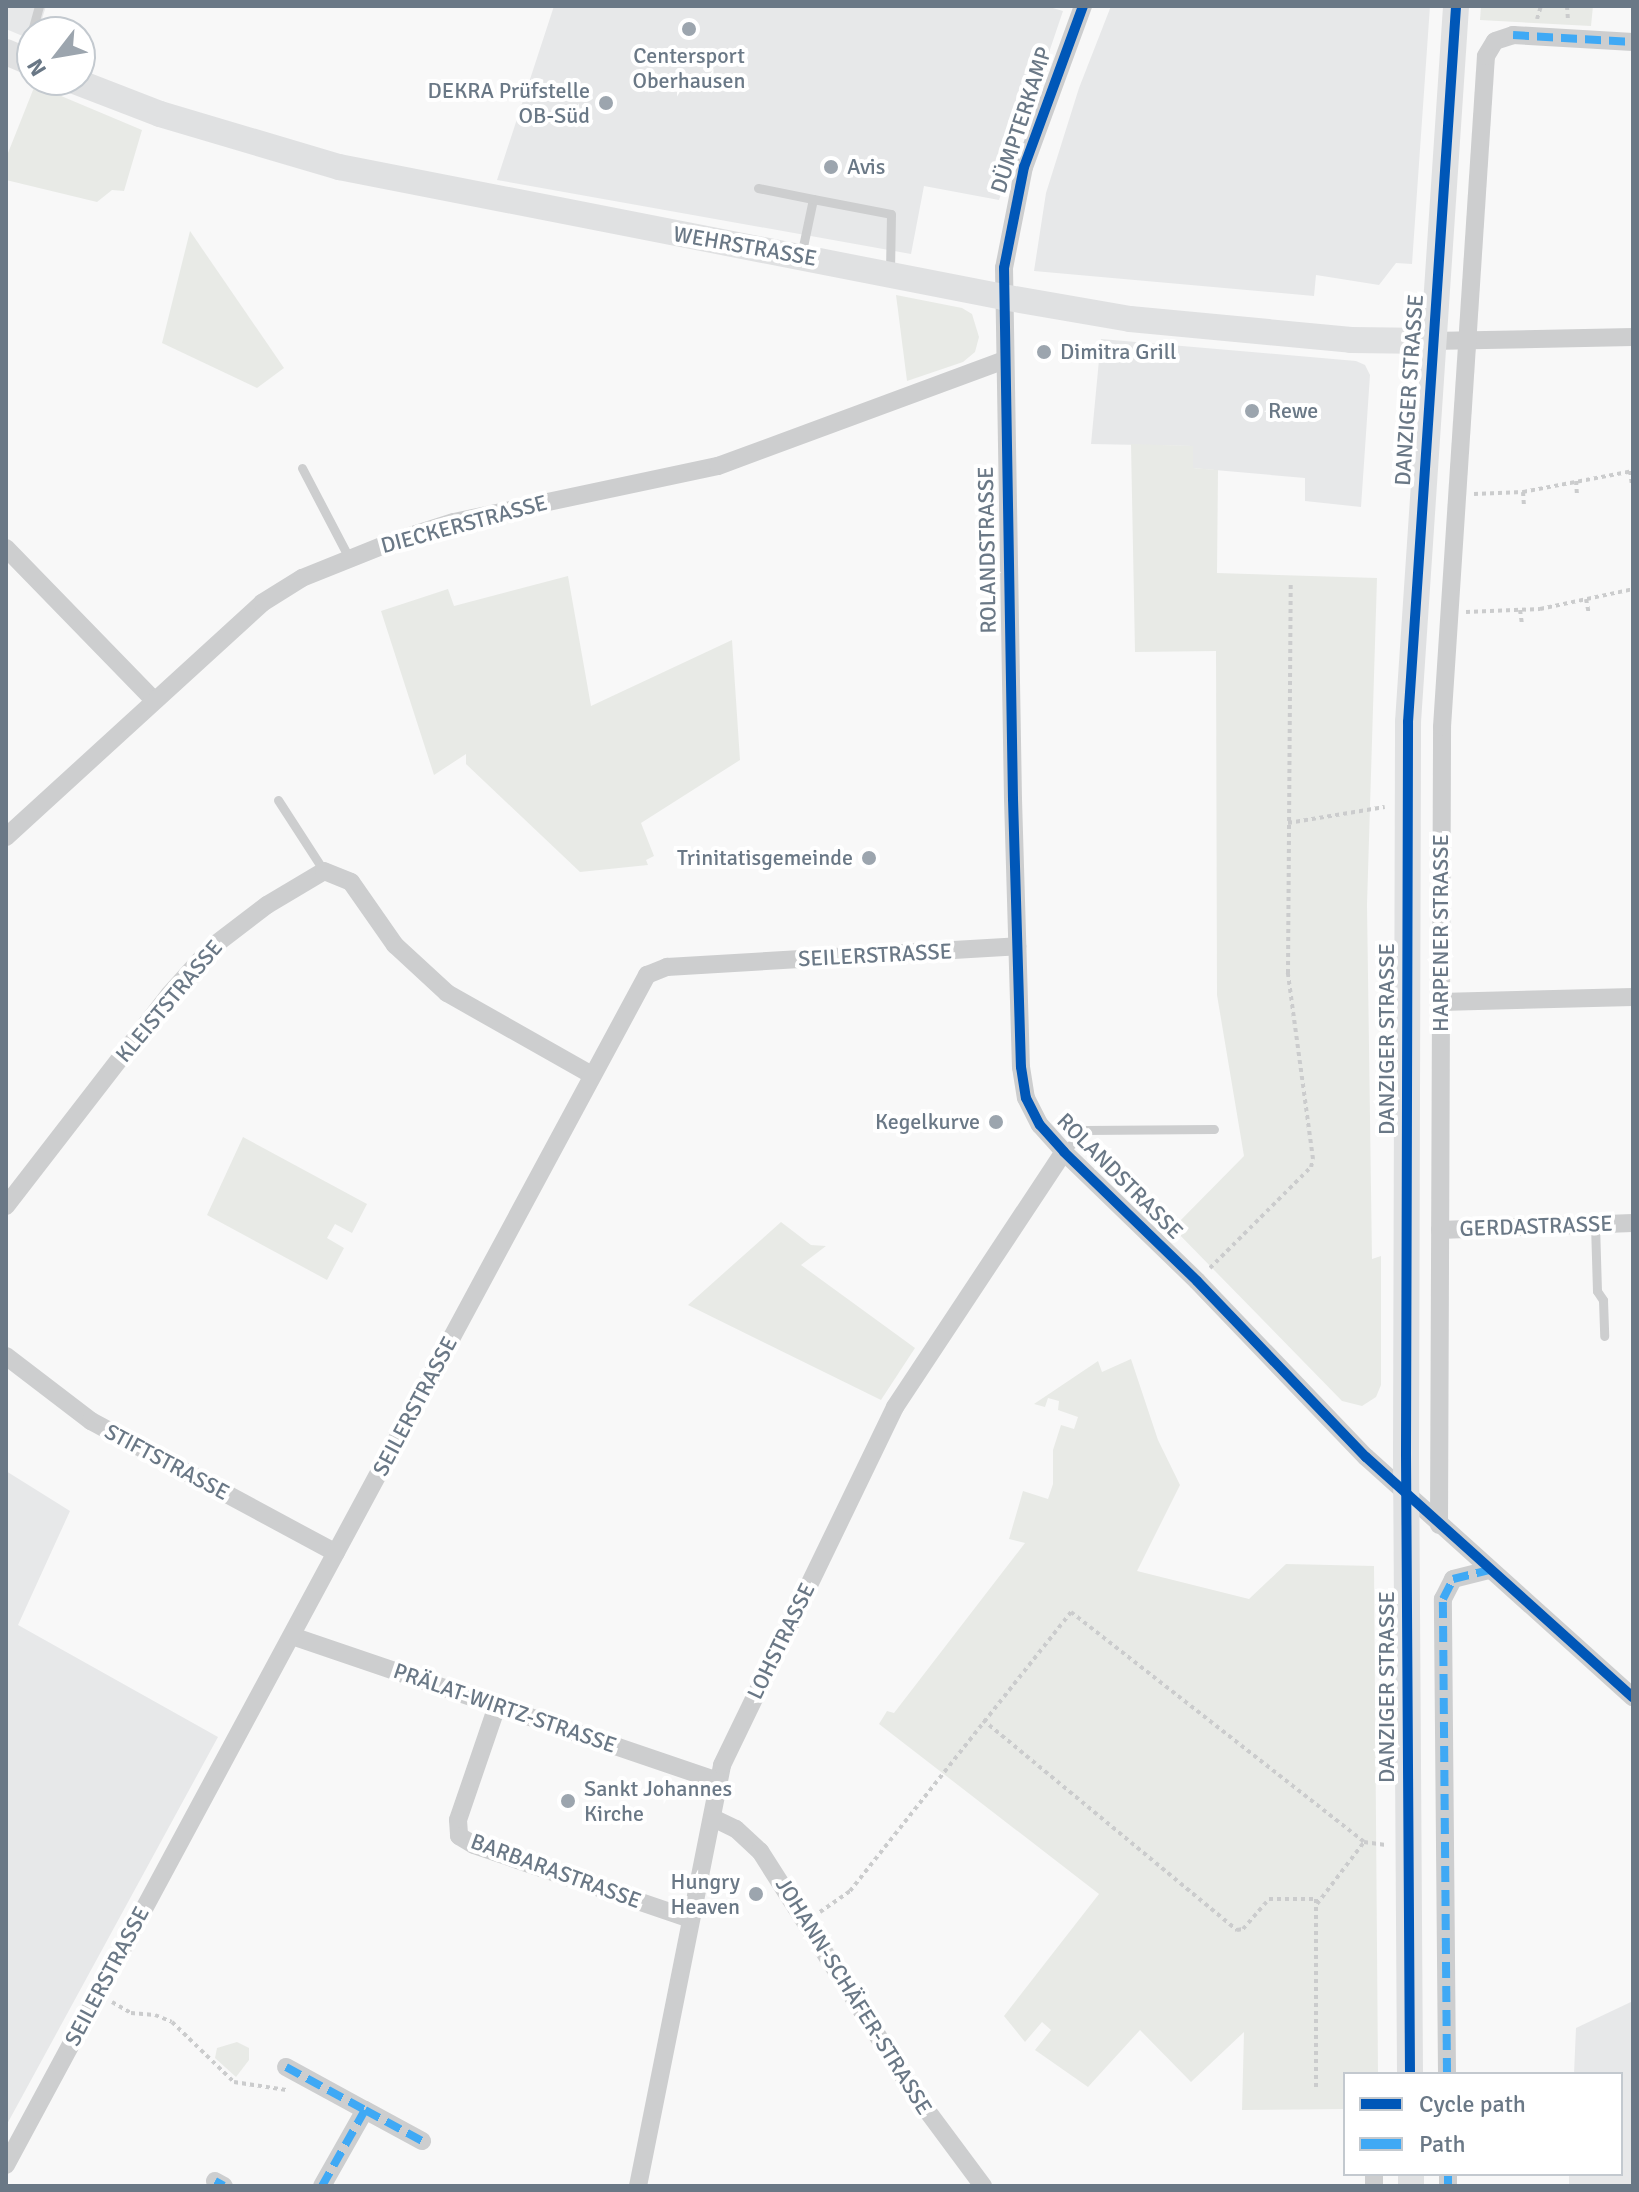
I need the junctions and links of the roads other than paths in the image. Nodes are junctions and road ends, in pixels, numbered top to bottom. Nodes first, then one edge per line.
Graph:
1 (1083, 6) edge
2 (1456, 6) edge
3 (1633, 42) edge
4 (96, 89) edge
5 (758, 188) dead end
6 (813, 199) junction
7 (801, 256) junction
8 (890, 273) junction
9 (1003, 297) junction
10 (1633, 337) edge
11 (1431, 341) junction
12 (1469, 341) junction
13 (1004, 360) junction
14 (302, 468) dead end
15 (6, 548) edge
16 (349, 558) junction
17 (1412, 643) junction
18 (1444, 674) junction
19 (154, 700) junction
20 (278, 800) dead end
21 (6, 837) edge
22 (324, 871) junction
23 (1017, 946) junction
24 (1633, 997) edge
25 (1440, 1002) junction
26 (592, 1075) junction
27 (1214, 1129) dead end
28 (1064, 1152) junction
29 (6, 1206) edge
30 (1633, 1223) edge
31 (1595, 1224) junction
32 (1440, 1230) junction
33 (1604, 1336) dead end
34 (6, 1356) edge
35 (1406, 1496) junction
36 (1439, 1525) junction
37 (336, 1553) junction
38 (1490, 1570) junction
39 (292, 1636) junction
40 (1633, 1697) edge
41 (497, 1706) junction
42 (718, 1781) junction
43 (713, 1818) junction
44 (690, 1919) junction
45 (286, 2067) dead end
46 (1410, 2072) edge
47 (1447, 2072) edge
48 (365, 2110) junction
49 (422, 2141) dead end
50 (6, 2165) edge
51 (322, 2186) edge
52 (638, 2186) edge
53 (983, 2186) edge

1 - 9 street, DÜMPTERKAMP
2 - 11 main road, DANZIGER STRASSE
3 - 12 street
4 - 7 main road, WEHRSTRASSE
5 - 6 lane
6 - 7 lane
6 - 8 lane
7 - 8 main road, WEHRSTRASSE
8 - 9 main road, WEHRSTRASSE
9 - 11 main road, WEHRSTRASSE
9 - 13 street, ROLANDSTRASSE
10 - 12 street
11 - 12 street
11 - 17 main road, DANZIGER STRASSE
12 - 18 street, HARPENER STRASSE
13 - 16 street, DIECKERSTRASSE
13 - 23 street, ROLANDSTRASSE
14 - 16 lane
15 - 19 street
16 - 19 street, DIECKERSTRASSE
17 - 18 street
17 - 35 main road, DANZIGER STRASSE
18 - 25 street, HARPENER STRASSE
19 - 21 street, DIECKERSTRASSE
20 - 22 lane
22 - 26 street
22 - 29 street, KLEISTSTRASSE
23 - 26 street, SEILERSTRASSE
23 - 28 street, ROLANDSTRASSE
24 - 25 street
25 - 32 street, HARPENER STRASSE
26 - 37 street, SEILERSTRASSE
27 - 28 lane
28 - 35 street, ROLANDSTRASSE
28 - 42 street, LOHSTRASSE
30 - 31 street, GERDASTRASSE
31 - 32 street, GERDASTRASSE
31 - 33 lane
32 - 36 street, HARPENER STRASSE
34 - 37 street, STIFTSTRASSE
35 - 36 street, ROLANDSTRASSE
35 - 46 main road, DANZIGER STRASSE
36 - 38 street, ROLANDSTRASSE
37 - 39 street, SEILERSTRASSE
38 - 40 street, ROLANDSTRASSE
38 - 47 street
39 - 41 street, PRÄLAT-WIRTZ-STRASSE
39 - 50 street, SEILERSTRASSE
41 - 42 street, PRÄLAT-WIRTZ-STRASSE
41 - 44 street, BARBARASTRASSE
42 - 43 street, LOHSTRASSE
43 - 44 street, LOHSTRASSE
43 - 53 street, JOHANN-SCHÄFER-STRASSE
44 - 52 street, LOHSTRASSE
45 - 48 street
48 - 49 street
48 - 51 street

